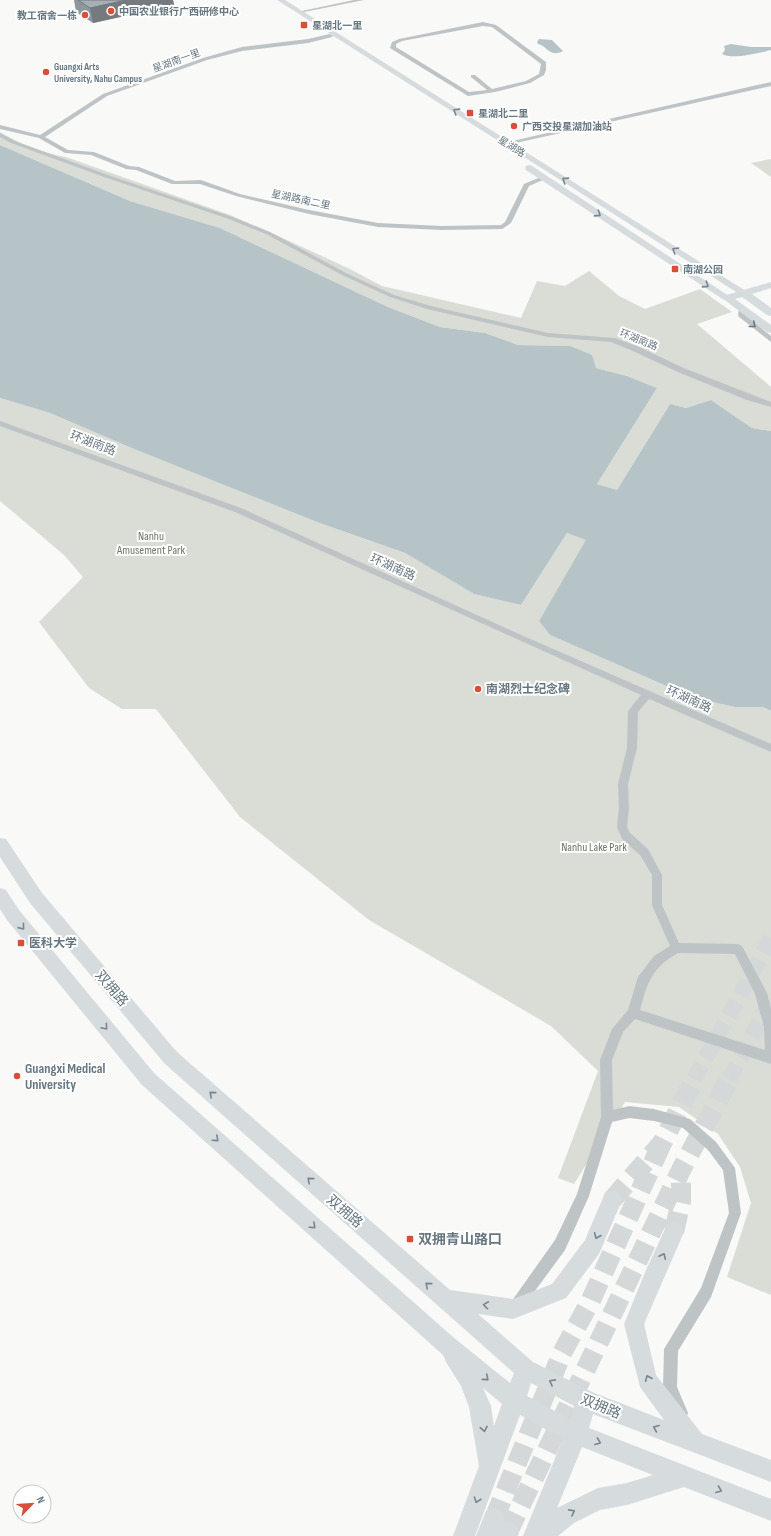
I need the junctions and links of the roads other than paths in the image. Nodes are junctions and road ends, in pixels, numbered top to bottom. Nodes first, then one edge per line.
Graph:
1 (273, 0) edge
2 (280, 0) edge
3 (362, 0) edge
4 (299, 12) junction
5 (330, 36) junction
6 (473, 76) dead end
7 (771, 84) edge
8 (491, 91) junction
9 (0, 127) edge
10 (0, 135) edge
11 (41, 137) junction
12 (507, 143) junction
13 (504, 152) dead end
14 (523, 164) dead end
15 (543, 178) junction
16 (771, 286) edge
17 (744, 293) junction
18 (727, 298) junction
19 (771, 300) edge
20 (758, 303) junction
21 (742, 308) junction
22 (771, 312) edge
23 (771, 330) edge
24 (771, 340) edge
25 (771, 405) edge
26 (0, 423) edge
27 (648, 694) junction
28 (771, 748) edge
29 (0, 844) edge
30 (0, 895) edge
31 (676, 948) junction
32 (633, 1013) junction
33 (771, 1058) edge
34 (606, 1117) junction
35 (612, 1200) tunnel mouth
36 (674, 1232) tunnel mouth
37 (445, 1300) junction
38 (513, 1310) junction
39 (446, 1344) junction
40 (526, 1369) junction
41 (515, 1401) junction
42 (586, 1401) junction
43 (576, 1434) junction
44 (695, 1444) junction
45 (489, 1465) junction
46 (771, 1471) edge
47 (684, 1476) junction
48 (771, 1510) edge
49 (464, 1536) edge
50 (534, 1536) edge
51 (541, 1536) edge

1 - 5 main road, 星湖路
2 - 4 main road, 星湖路
3 - 4 street
12 -> 4 main road, 星湖路
5 - 11 street, 星湖南一里
5 - 13 main road, 星湖路
6 - 8 street
7 - 12 street
8 - 8 street
9 - 11 street, 星湖路南二里
10 - 25 street, 环湖南路
11 - 15 street, 星湖路南二里
17 -> 12 main road, 星湖路
14 - 15 main road, 星湖路
15 -> 18 main road, 星湖路
16 - 17 main road
17 - 18 main road
17 - 20 main road
18 - 21 main road
19 - 20 main road
20 - 21 main road
20 - 22 main road
21 - 23 main road
21 -> 24 street
26 - 27 street, 环湖南路
27 - 28 street, 环湖南路
27 - 31 street
37 -> 29 main road, 双拥路
30 -> 39 main road
31 - 32 street
31 - 33 street
32 - 33 street
32 - 34 street
34 - 38 street
34 - 44 street
35 -> 38 main road
44 -> 36 main road
38 -> 37 main road
37 - 40 main road, 双拥路
39 -> 41 main road
39 -> 45 main road
40 - 41 main road
42 -> 40 main road, 双拥路
41 - 43 main road
41 - 45 main road
42 - 43 main road
44 -> 42 main road, 双拥路
43 -> 47 main road
43 - 50 main road
44 - 46 main road, 双拥路
45 -> 49 main road
47 -> 48 main road
51 -> 47 main road

